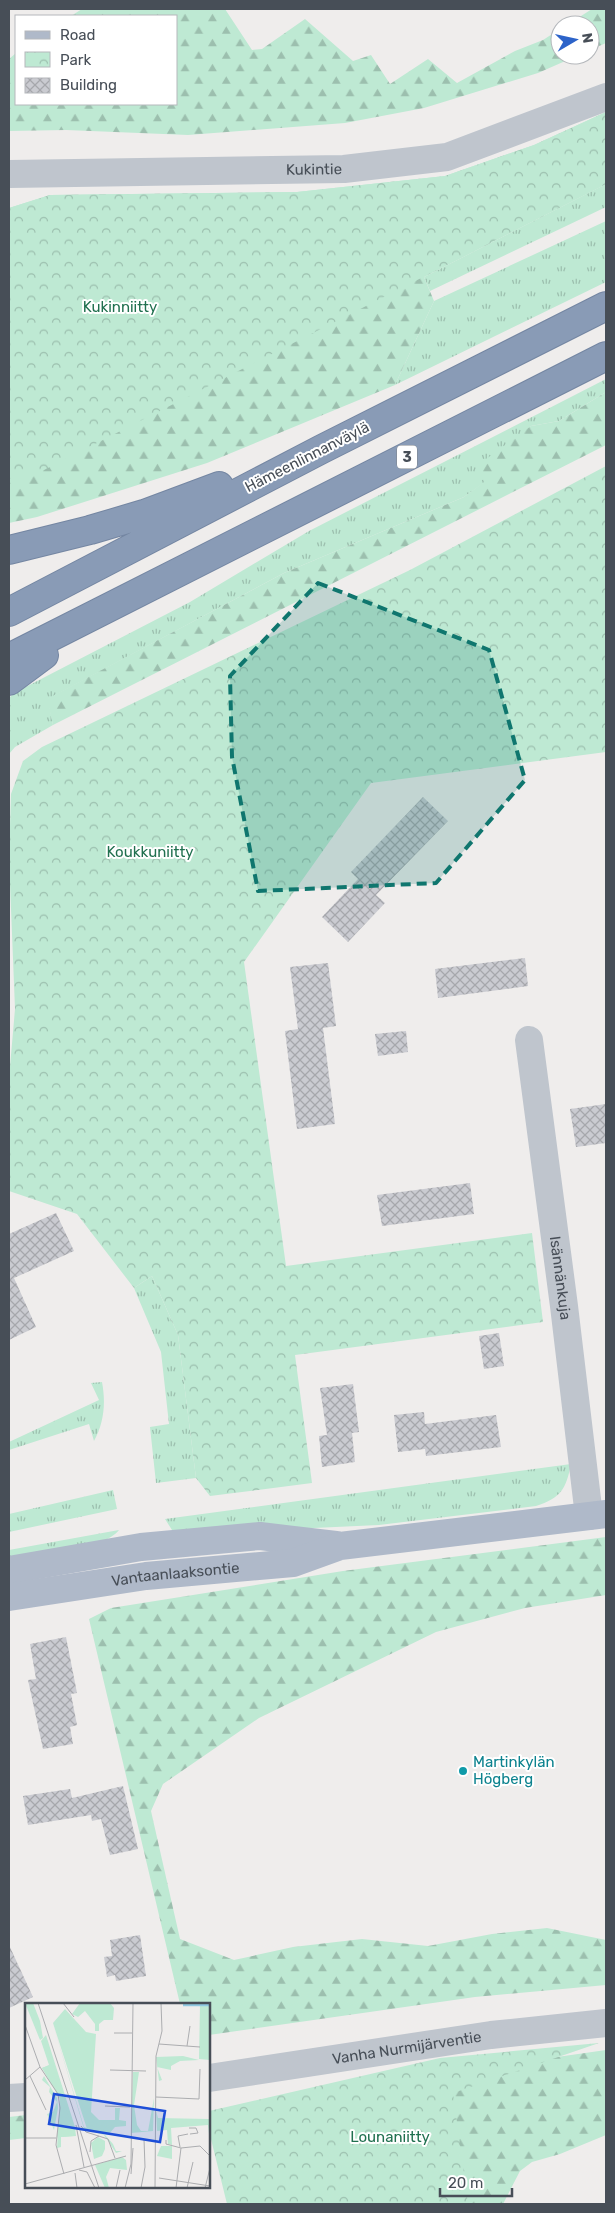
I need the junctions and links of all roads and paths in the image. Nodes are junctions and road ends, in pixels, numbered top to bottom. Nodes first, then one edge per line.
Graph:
1 (606, 96) edge
2 (9, 174) edge
3 (606, 306) edge
4 (606, 356) edge
5 (322, 449) junction
6 (9, 550) edge
7 (112, 606) junction
8 (9, 612) edge
9 (9, 658) edge
10 (9, 682) edge
11 (529, 1040) dead end
12 (598, 1515) edge
13 (340, 1546) junction
14 (9, 1570) edge
15 (9, 1597) edge
16 (606, 2023) edge
17 (210, 2078) edge
18 (25, 2097) edge
19 (9, 2098) edge

1 - 2 street, Kukintie
3 - 5 highway, Hämeenlinnanväylä
4 - 7 highway, 3
5 - 6 highway
5 - 8 highway, Hämeenlinnanväylä
7 - 9 highway, 3
7 - 10 highway
11 - 12 street, Isännänkuja
12 - 13 main road, Vantaanlaaksontie
13 - 14 main road, Vantaanlaaksontie
13 - 15 main road, Vantaanlaaksontie
16 - 17 street, Vanha Nurmijärventie
18 - 19 street

